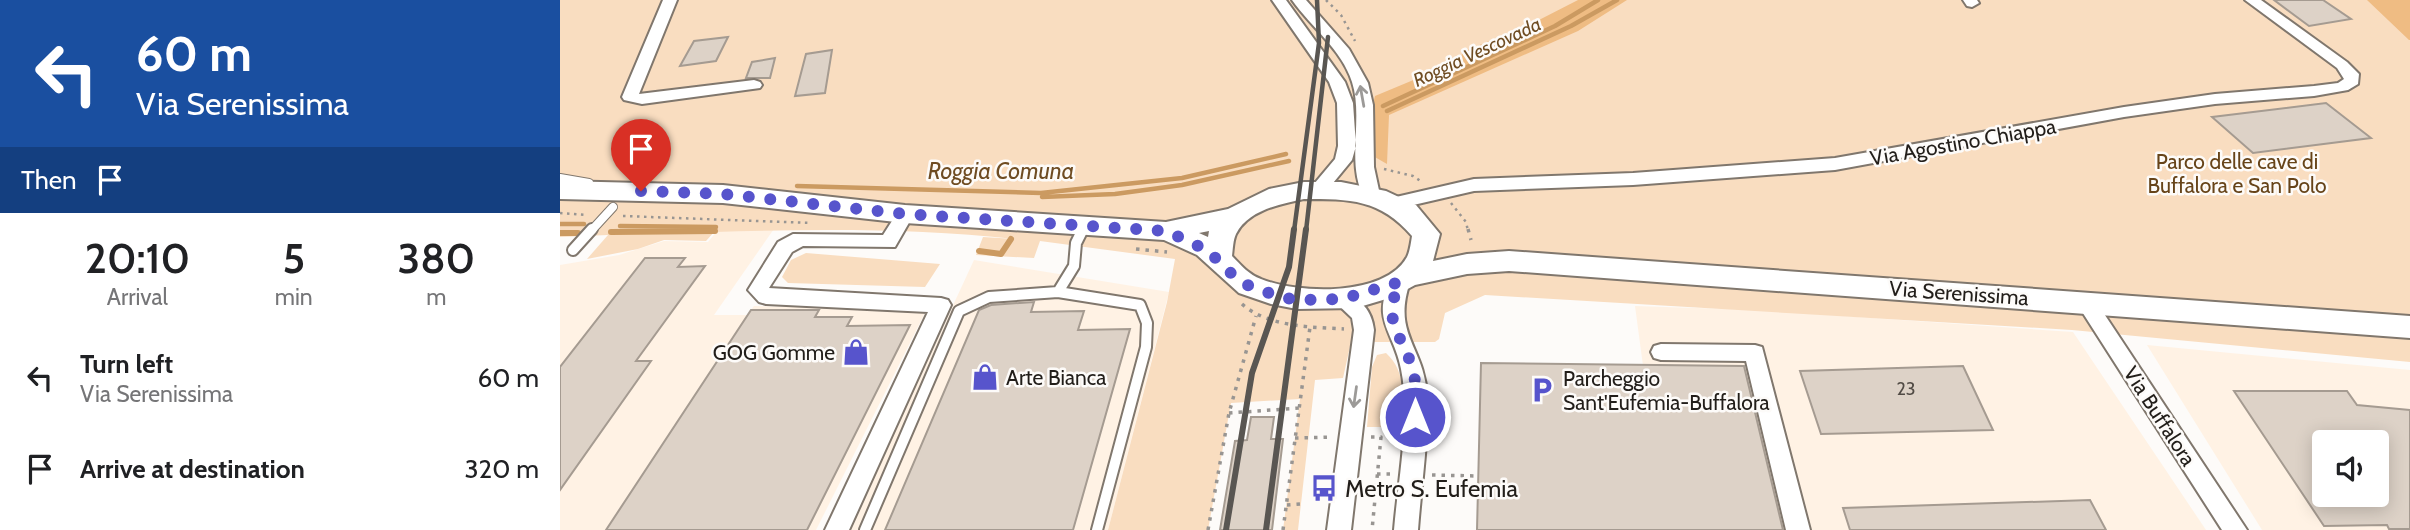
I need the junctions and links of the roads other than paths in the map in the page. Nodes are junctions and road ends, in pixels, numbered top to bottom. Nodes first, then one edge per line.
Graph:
1 (670, 0) edge
2 (1279, 0) edge
3 (1299, 0) edge
4 (2252, 0) edge
5 (754, 85) dead end
6 (560, 178) edge
7 (560, 190) edge
8 (1318, 190) junction
9 (1440, 194) junction
10 (1384, 199) junction
11 (611, 204) junction
12 (560, 205) edge
13 (905, 214) junction
14 (823, 216) junction
15 (1232, 217) junction
16 (1085, 226) junction
17 (1425, 231) junction
18 (1173, 242) junction
19 (573, 250) dead end
20 (1218, 258) junction
21 (1509, 261) junction
22 (1404, 279) junction
23 (1058, 292) junction
24 (1342, 299) junction
25 (2087, 302) junction
26 (2410, 327) edge
27 (1661, 352) dead end
28 (837, 530) edge
29 (865, 530) edge
30 (1097, 530) edge
31 (1339, 530) edge
32 (1406, 530) edge
33 (1798, 530) edge
34 (2235, 530) edge

1 - 5 street
2 - 8 street
10 -> 3 street
4 - 9 street, Via Agostino Chiappa
6 - 11 lane
7 - 11 main road, Via Serenissima
8 - 10 main road, Via Serenissima
8 - 15 main road, Via Serenissima
9 - 10 street, Via Agostino Chiappa
9 - 17 street
10 - 17 main road, Via Serenissima
11 - 12 main road, Via Serenissima
11 - 14 main road, Via Serenissima
11 - 14 main road, Via Serenissima
11 - 19 lane
13 - 14 main road, Via Serenissima
13 - 16 main road, Via Serenissima
13 - 28 street
15 - 18 main road, Via Serenissima
15 - 20 main road
16 - 18 main road, Via Serenissima
16 - 23 lane
17 - 21 main road, Via Serenissima
17 - 22 main road
18 - 20 main road, Via Serenissima
20 - 24 main road, Via Serenissima
21 - 22 main road, Via Serenissima
21 - 25 main road, Via Serenissima
22 - 24 main road, Via Serenissima
22 - 32 street
23 - 29 lane
23 - 30 lane
24 -> 31 street
25 - 26 main road, Via Serenissima
25 - 34 street, Via Buffalora
27 - 33 street

